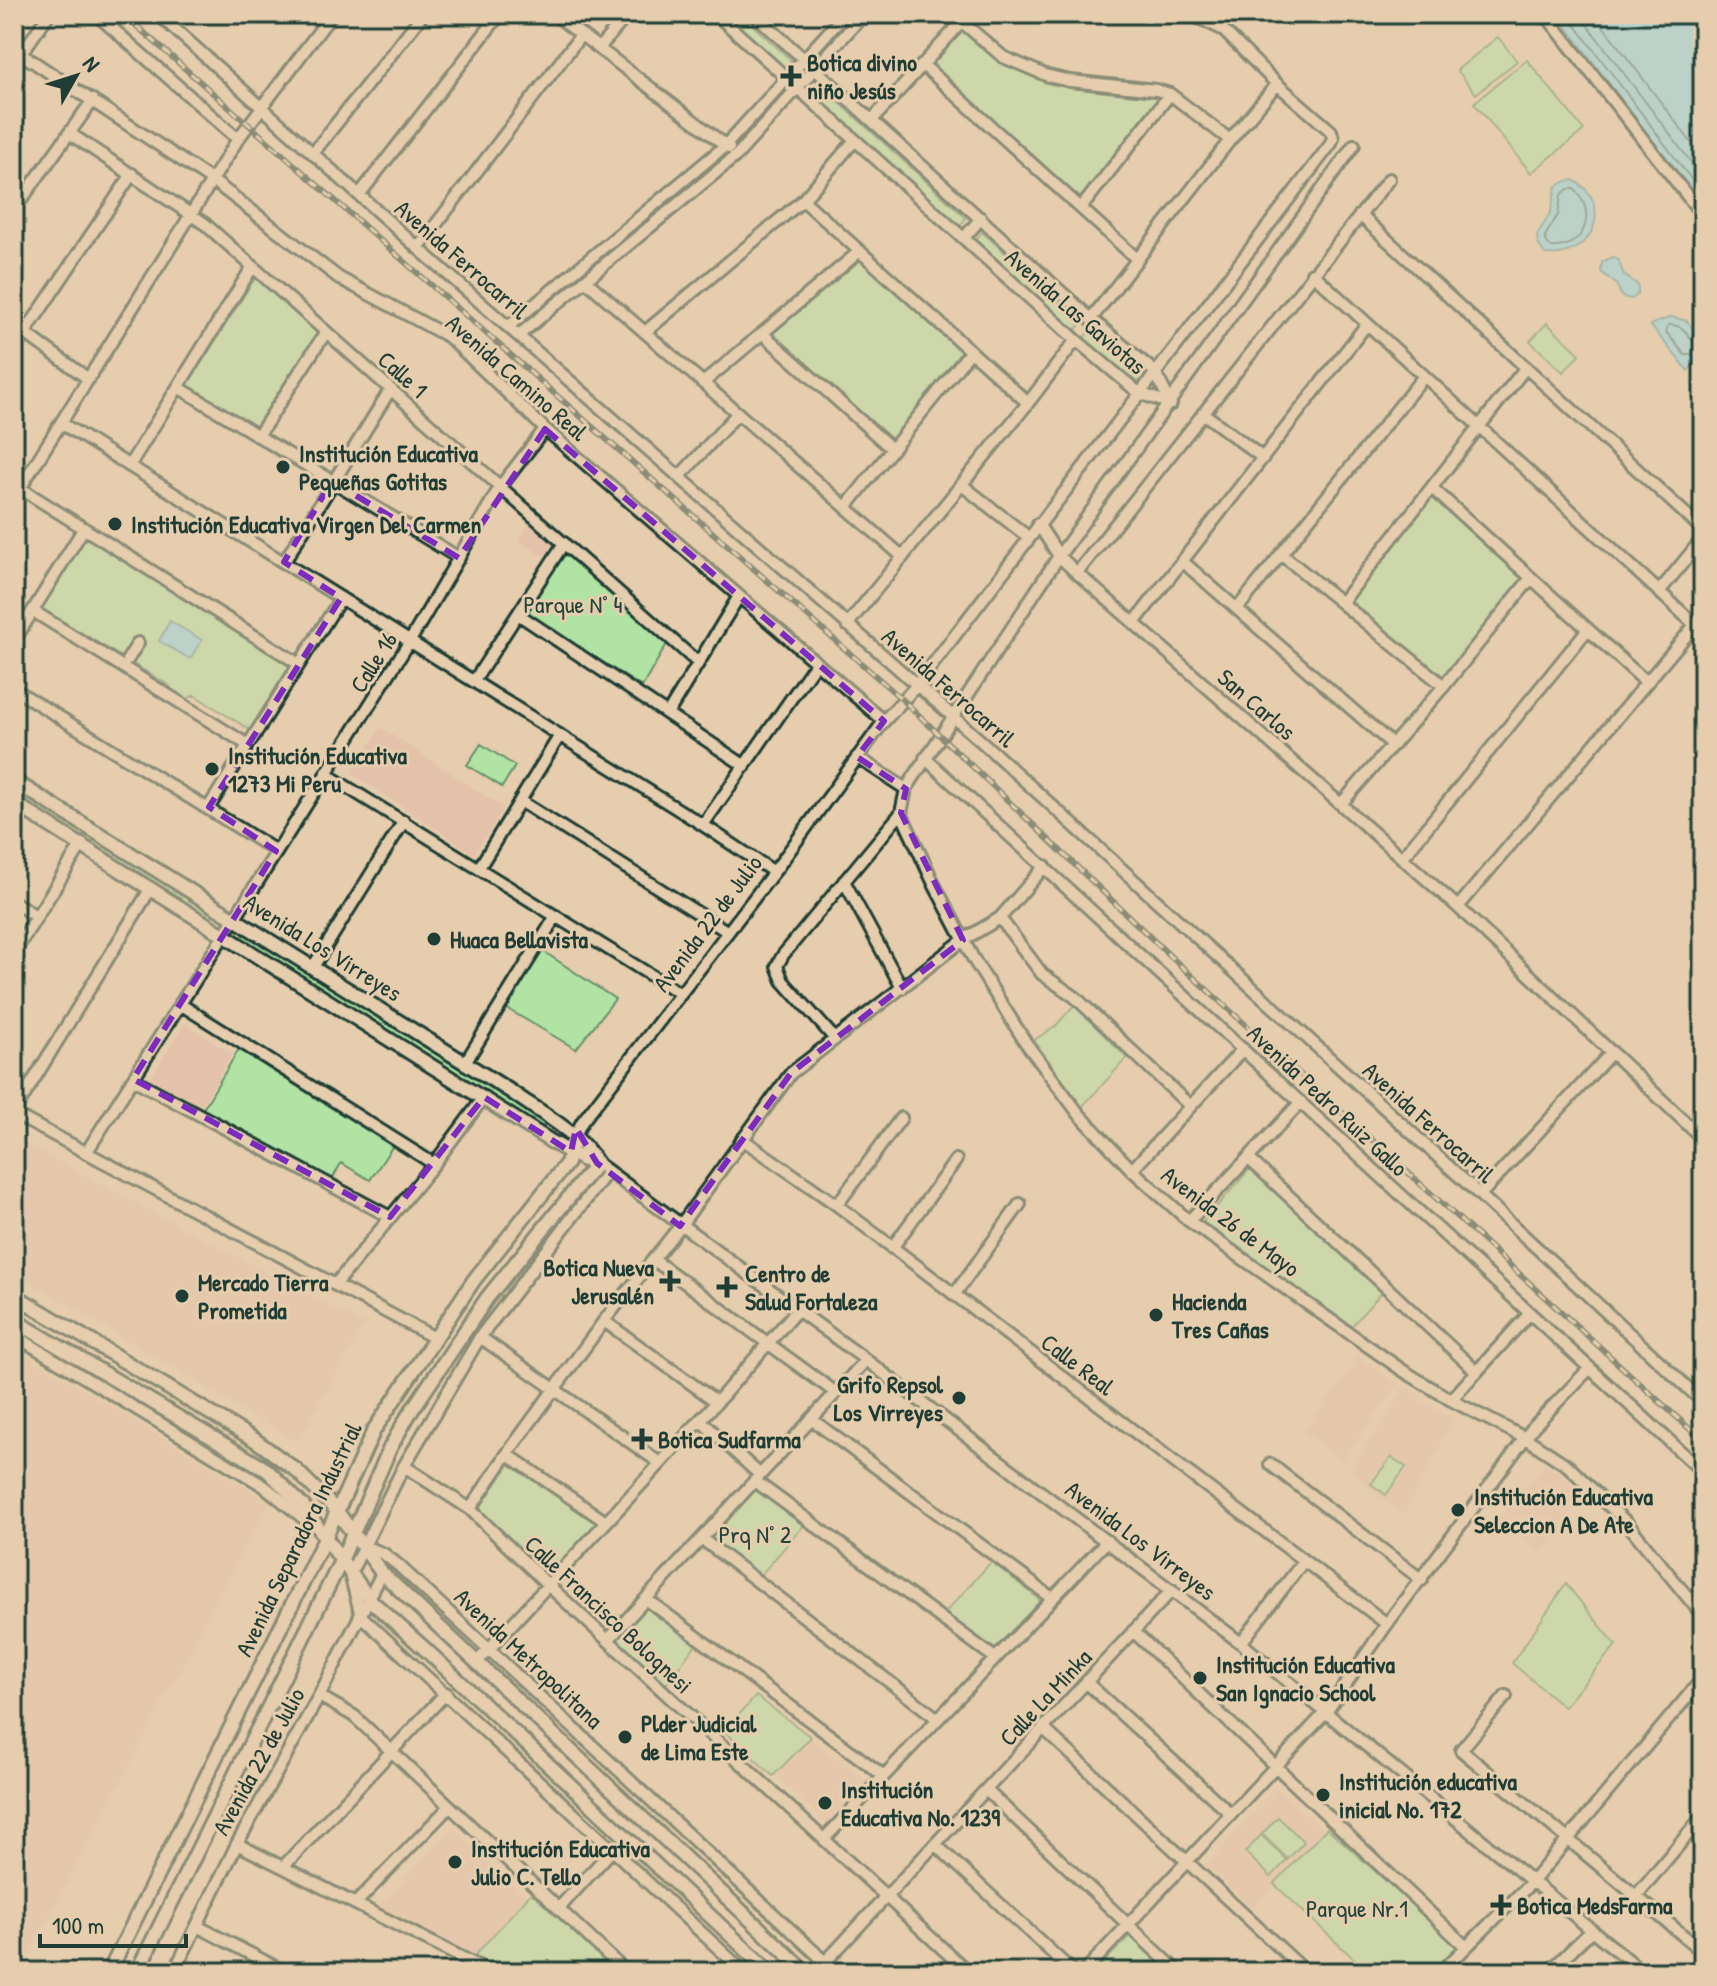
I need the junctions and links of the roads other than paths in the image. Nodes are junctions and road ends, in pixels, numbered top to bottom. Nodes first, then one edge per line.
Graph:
1 (49, 14) edge
2 (96, 14) edge
3 (158, 14) edge
4 (332, 14) edge
5 (423, 14) edge
6 (500, 14) edge
7 (554, 14) edge
8 (628, 14) edge
9 (716, 14) edge
10 (754, 14) edge
11 (845, 14) edge
12 (864, 14) edge
13 (1545, 14) edge
14 (1193, 15) edge
15 (965, 18) edge
16 (581, 35) junction
17 (599, 48) junction
18 (16, 56) edge
19 (804, 60) junction
20 (923, 65) junction
21 (814, 69) junction
22 (787, 79) junction
23 (1277, 84) junction
24 (798, 88) junction
25 (1170, 94) junction
26 (93, 100) junction
27 (261, 105) junction
28 (872, 120) junction
29 (69, 133) junction
30 (238, 139) junction
31 (855, 140) junction
32 (1230, 140) junction
33 (1354, 145) dead end
34 (725, 146) junction
35 (313, 153) junction
36 (737, 155) junction
37 (132, 174) junction
38 (1389, 179) dead end
39 (213, 181) junction
40 (359, 195) junction
41 (803, 200) junction
42 (1081, 208) junction
43 (14, 210) edge
44 (191, 214) junction
45 (1360, 215) junction
46 (1703, 216) edge
47 (981, 218) junction
48 (964, 238) junction
49 (418, 248) junction
50 (860, 251) junction
51 (1137, 259) junction
52 (253, 266) junction
53 (1312, 273) junction
54 (585, 280) junction
55 (1091, 319) junction
56 (1367, 324) junction
57 (14, 325) edge
58 (509, 326) junction
59 (326, 332) junction
60 (645, 332) junction
61 (25, 333) junction
62 (762, 333) junction
63 (519, 335) junction
64 (1076, 340) junction
65 (14, 349) edge
66 (971, 351) junction
67 (1526, 367) junction
68 (1155, 372) junction
69 (1424, 376) junction
70 (87, 378) junction
71 (703, 383) junction
72 (178, 387) junction
73 (390, 390) junction
74 (1139, 393) junction
75 (1028, 403) junction
76 (1171, 404) junction
77 (738, 413) junction
78 (1203, 413) junction
79 (61, 423) junction
80 (1479, 427) junction
81 (545, 429) junction
82 (258, 436) junction
83 (892, 449) junction
84 (1263, 458) junction
85 (129, 466) junction
86 (680, 476) junction
87 (332, 481) junction
88 (962, 485) junction
89 (500, 487) junction
90 (1432, 488) junction
91 (17, 493) edge
92 (846, 507) junction
93 (1038, 524) junction
94 (84, 528) junction
95 (1703, 530) edge
96 (1028, 537) junction
97 (1703, 538) edge
98 (564, 543) junction
99 (1281, 554) junction
100 (1059, 556) junction
101 (903, 557) junction
102 (459, 558) junction
103 (1182, 561) junction
104 (284, 562) junction
105 (1077, 573) junction
106 (1531, 578) junction
107 (1659, 592) junction
108 (739, 596) junction
109 (341, 598) junction
110 (1342, 602) junction
111 (1237, 609) junction
112 (33, 611) junction
113 (518, 614) junction
114 (1134, 623) junction
115 (847, 625) junction
116 (1699, 628) edge
117 (1588, 629) junction
118 (14, 641) edge
119 (410, 641) junction
120 (138, 643) dead end
121 (128, 659) dead end
122 (697, 662) junction
123 (816, 663) junction
124 (299, 664) junction
125 (474, 681) junction
126 (1646, 682) junction
127 (917, 685) junction
128 (1444, 686) junction
129 (14, 689) edge
130 (668, 713) junction
131 (952, 716) junction
132 (884, 721) junction
133 (560, 735) junction
134 (248, 745) junction
135 (1393, 745) junction
136 (857, 757) junction
137 (925, 758) junction
138 (745, 766) junction
139 (326, 774) junction
140 (14, 781) edge
141 (906, 789) junction
142 (520, 801) junction
143 (14, 803) edge
144 (1341, 804) junction
145 (209, 807) junction
146 (901, 813) junction
147 (404, 821) junction
148 (703, 825) junction
149 (82, 844) junction
150 (276, 851) junction
151 (1402, 858) junction
152 (1045, 866) junction
153 (479, 868) junction
154 (774, 872) junction
155 (844, 881) junction
156 (151, 888) junction
157 (14, 902) edge
158 (1458, 907) junction
159 (556, 916) junction
160 (37, 917) junction
161 (236, 918) junction
162 (1000, 918) junction
163 (728, 932) junction
164 (225, 934) junction
165 (963, 940) junction
166 (14, 953) edge
167 (313, 967) junction
168 (902, 988) junction
169 (681, 994) junction
170 (180, 1004) junction
171 (835, 1039) junction
172 (1243, 1049) junction
173 (1612, 1052) junction
174 (465, 1063) junction
175 (133, 1079) junction
176 (484, 1097) junction
177 (1301, 1102) junction
178 (1190, 1106) junction
179 (14, 1113) edge
180 (901, 1118) dead end
181 (574, 1137) junction
182 (742, 1139) junction
183 (1703, 1139) edge
184 (571, 1152) junction
185 (86, 1153) junction
186 (1248, 1158) junction
187 (956, 1160) dead end
188 (434, 1164) junction
189 (602, 1167) junction
190 (1132, 1170) junction
191 (1480, 1195) junction
192 (1020, 1204) dead end
193 (837, 1205) junction
194 (390, 1217) junction
195 (1189, 1221) junction
196 (680, 1226) junction
197 (892, 1248) junction
198 (654, 1260) junction
199 (335, 1285) junction
200 (14, 1295) edge
201 (954, 1295) junction
202 (797, 1310) junction
203 (1530, 1313) junction
204 (14, 1320) edge
205 (604, 1321) junction
206 (14, 1335) edge
207 (480, 1337) junction
208 (435, 1338) junction
209 (768, 1344) junction
210 (866, 1360) junction
211 (1590, 1368) junction
212 (1477, 1372) junction
213 (555, 1389) junction
214 (836, 1393) junction
215 (1451, 1400) junction
216 (717, 1402) junction
217 (1703, 1402) edge
218 (811, 1419) junction
219 (700, 1420) junction
220 (1527, 1439) junction
221 (507, 1454) junction
222 (660, 1463) junction
223 (1270, 1464) dead end
224 (404, 1466) junction
225 (1703, 1472) edge
226 (757, 1478) junction
227 (470, 1509) junction
228 (336, 1510) junction
229 (606, 1522) junction
230 (354, 1533) junction
231 (325, 1538) junction
232 (702, 1539) junction
233 (1107, 1541) junction
234 (364, 1546) junction
235 (341, 1561) junction
236 (1303, 1562) junction
237 (382, 1573) junction
238 (350, 1574) junction
239 (1422, 1580) junction
240 (548, 1585) junction
241 (1172, 1590) junction
242 (1052, 1598) junction
243 (646, 1599) junction
244 (370, 1600) junction
245 (361, 1616) junction
246 (1703, 1616) edge
247 (1387, 1624) junction
248 (1133, 1631) junction
249 (608, 1640) junction
250 (1241, 1643) junction
251 (488, 1650) junction
252 (995, 1658) junction
253 (478, 1661) junction
254 (1703, 1678) edge
255 (1086, 1682) junction
256 (446, 1693) junction
257 (319, 1696) junction
258 (1506, 1696) dead end
259 (1327, 1711) junction
260 (938, 1719) junction
261 (1043, 1728) junction
262 (392, 1751) junction
263 (1275, 1767) junction
264 (884, 1776) junction
265 (986, 1790) junction
266 (450, 1806) junction
267 (1231, 1814) junction
268 (1703, 1816) edge
269 (1567, 1838) junction
270 (824, 1839) junction
271 (237, 1844) junction
272 (935, 1844) junction
273 (613, 1849) junction
274 (1187, 1861) junction
275 (283, 1867) junction
276 (1533, 1881) junction
277 (887, 1896) junction
278 (1636, 1896) junction
279 (355, 1904) junction
280 (559, 1908) junction
281 (197, 1926) junction
282 (1127, 1926) junction
283 (1592, 1930) junction
284 (1466, 1947) junction
285 (1703, 1952) edge
286 (825, 1962) junction
287 (282, 1971) edge
288 (109, 1972) edge
289 (137, 1972) edge
290 (174, 1972) edge
291 (490, 1972) edge
292 (626, 1972) edge
293 (744, 1972) edge
294 (770, 1972) edge
295 (806, 1972) edge
296 (816, 1972) edge
297 (836, 1972) edge
298 (968, 1972) edge
299 (1073, 1972) edge
300 (1084, 1972) edge
301 (1178, 1972) edge
302 (1306, 1972) edge
303 (1441, 1972) edge
304 (1549, 1972) edge
305 (1643, 1972) edge

1 - 18 street
2 - 30 street
3 - 27 street, Avenida Ferrocarril
4 - 27 street
5 - 35 street
6 - 40 street
7 - 16 street
8 - 17 street
9 - 22 street, Avenida Las Gaviotas
10 - 19 street, Avenida Las Gaviotas
11 - 19 street
12 - 21 street
13 - 46 street
14 - 23 street
15 - 20 street
15 - 25 street
16 - 17 street
16 - 49 street
17 - 34 street
18 - 26 street, Avenida Camino Real
19 - 21 street, Avenida Las Gaviotas
19 - 22 street
20 - 28 street
20 - 42 street
21 - 24 street
21 - 28 street, Avenida Las Gaviotas
22 - 24 street, Avenida Las Gaviotas
22 - 34 street
23 - 32 street
23 - 68 street, Avenida 22 de Julio
24 - 31 street, Avenida Las Gaviotas
24 - 36 street
25 - 32 street
25 - 42 street
26 - 29 street
26 - 39 street, Avenida Camino Real
27 - 30 street
27 - 35 street, Avenida Ferrocarril
28 - 47 street, Avenida Las Gaviotas
29 - 37 street, Calle 1
29 - 43 street
30 - 39 street
31 - 41 street
31 - 48 street, Avenida Las Gaviotas
32 - 51 street
33 - 76 street
34 - 36 street
34 - 58 street
35 - 40 street, Avenida Ferrocarril
36 - 54 street
37 - 44 street, Calle 1
37 - 61 street
38 - 45 street
39 - 44 street
39 - 81 street, Avenida Camino Real
40 - 49 street, Avenida Ferrocarril
41 - 50 street
41 - 60 street
42 - 51 street
44 - 52 street, Calle 1
44 - 70 street
45 - 53 street
45 - 67 street
47 - 48 street
47 - 55 street, Avenida Las Gaviotas
48 - 64 street, Avenida Las Gaviotas
49 - 58 street, Avenida Ferrocarril
50 - 62 street
50 - 66 street
51 - 55 street
52 - 59 street, Calle 1
52 - 72 street
53 - 56 street
53 - 78 street
54 - 60 street
54 - 63 street
55 - 68 street, Avenida Las Gaviotas
56 - 69 street
56 - 84 street
57 - 61 street
58 - 63 street, Avenida Ferrocarril
59 - 73 street, Calle 1
59 - 82 street
60 - 71 street
61 - 65 street
61 - 70 street
62 - 71 street
62 - 83 street
63 - 86 street, Avenida Ferrocarril
64 - 74 street, Avenida Las Gaviotas
64 - 75 street
66 - 75 street
66 - 83 street
67 - 80 street
67 - 95 street
68 - 74 street, Avenida 22 de Julio
68 - 76 street, Avenida Las Gaviotas
69 - 80 street
69 - 99 street
70 - 79 street
71 - 77 street
72 - 82 street
72 - 85 street
73 - 87 street
73 - 89 street, Calle 1
74 - 76 street, Avenida Las Gaviotas
74 - 93 street, Avenida 22 de Julio
75 - 88 street
76 - 100 street
77 - 86 street
77 - 92 street
78 - 84 street
78 - 105 street
79 - 85 street
79 - 91 street
80 - 90 street
80 - 107 street
81 - 89 street, Calle 16
81 - 108 street, Avenida Camino Real
82 - 87 street
83 - 92 street
84 - 103 street
85 - 104 street
86 - 115 street, Avenida Ferrocarril
87 - 102 street
87 - 104 street
88 - 96 street
88 - 101 street
89 - 98 street, Calle 1
89 - 102 street, Calle 16
90 - 106 street
90 - 110 street
91 - 94 street
92 - 101 street
93 - 96 street, Avenida 22 de Julio
93 - 100 street, San Carlos
94 - 112 street
94 - 124 street
96 - 127 street, Avenida 22 de Julio
97 - 107 street
98 - 113 street
98 - 122 street, Calle 1
99 - 110 street
99 - 111 street
100 - 105 street, San Carlos
100 - 131 street
101 - 115 street
102 - 119 street, Calle 16
103 - 111 street
103 - 114 street
104 - 109 street
105 - 114 street, San Carlos
106 - 117 street
106 - 128 street
107 - 116 street
108 - 122 street
108 - 123 street, Avenida Camino Real
109 - 119 street
109 - 124 street
110 - 128 street
111 - 135 street
112 - 118 street
112 - 134 street
113 - 125 street
113 - 130 street
114 - 144 street, San Carlos
115 - 127 street, Avenida Ferrocarril
116 - 126 street
117 - 126 street
117 - 151 street
119 - 125 street
119 - 139 street, Calle 16
120 - 121 street
122 - 130 street
123 - 132 street, Avenida Camino Real
123 - 138 street
124 - 134 street
125 - 133 street
126 - 158 street
127 - 131 street, Avenida Ferrocarril
127 - 132 street, Avenida 22 de Julio
128 - 135 street
129 - 145 street
130 - 138 street
131 - 137 street
131 - 191 street, Avenida Ferrocarril
132 - 136 street, Avenida 22 de Julio
133 - 142 street
133 - 148 street
134 - 145 street
135 - 144 street
136 - 141 street
136 - 154 street, Avenida 22 de Julio
137 - 141 street
137 - 152 street, Avenida Pedro Ruiz Gallo
138 - 148 street
139 - 147 street
139 - 150 street, Calle 16
140 - 161 main road, Avenida Los Virreyes
141 - 146 street
142 - 153 street
142 - 163 street
143 - 149 main road, Avenida Los Virreyes
144 - 151 street, San Carlos
145 - 150 street
146 - 155 street
146 - 165 street, Avenida 26 de Mayo
147 - 153 street
147 - 167 street
148 - 154 street
149 - 156 main road, Avenida Los Virreyes
149 - 160 street
150 - 161 street, Calle 16
151 - 158 street, San Carlos
152 - 162 street
152 - 172 street, Avenida Pedro Ruiz Gallo
153 - 159 street
154 - 163 street, Avenida 22 de Julio
155 - 168 street
155 - 171 street
156 - 164 main road, Avenida Los Virreyes
156 - 179 street
157 - 160 street
158 - 173 street, San Carlos
159 - 169 street
159 - 174 street
160 - 166 street
161 - 164 street, Calle 16
161 - 167 main road, Avenida Los Virreyes
162 - 165 street
162 - 178 street
163 - 169 street, Avenida 22 de Julio
164 - 170 street, Calle 16
164 - 176 main road, Avenida Los Virreyes
165 - 168 street
165 - 190 street, Avenida 26 de Mayo
167 - 174 main road, Avenida Los Virreyes
168 - 171 street
169 - 181 street, Avenida 22 de Julio
170 - 175 street, Calle 16
170 - 188 street
171 - 182 street
172 - 177 street, Avenida Pedro Ruiz Gallo
172 - 178 street
173 - 183 street, San Carlos
173 - 191 street
174 - 181 main road, Avenida Los Virreyes
175 - 185 street, Calle 16
175 - 194 street
176 - 184 main road, Avenida Los Virreyes
176 - 188 street
177 - 186 street
177 - 203 street, Avenida Pedro Ruiz Gallo
178 - 190 street
179 - 185 street
180 - 193 street
181 - 184 main road, Avenida 22 de Julio
181 - 189 main road, Avenida Los Virreyes
182 - 193 street, Calle Real
182 - 196 street
184 - 189 main road, Avenida Los Virreyes
184 - 208 main road, Avenida Separadora Industrial
185 - 199 street
186 - 195 street
186 - 212 street
187 - 197 street
188 - 194 street
189 - 196 street, Avenida Los Virreyes
189 - 207 street
189 - 230 main road, Avenida Separadora Industrial
190 - 195 street, Avenida 26 de Mayo
191 - 217 street, Avenida Ferrocarril
192 - 201 street
193 - 197 street, Calle Real
194 - 199 street
195 - 215 street, Avenida 26 de Mayo
196 - 198 street
196 - 202 street, Avenida Los Virreyes
197 - 201 street, Calle Real
198 - 205 street
198 - 209 street
199 - 208 street
200 - 228 main road, Avenida Metropolitana
201 - 236 street, Calle Real
202 - 209 street
202 - 210 street, Avenida Los Virreyes
203 - 211 street, Avenida Pedro Ruiz Gallo
203 - 212 street
204 - 231 main road
205 - 213 street
205 - 216 street
206 - 231 street
207 - 213 street
207 - 224 street
208 - 228 main road, Avenida Separadora Industrial
209 - 214 street
209 - 216 street
210 - 214 street
210 - 233 street, Avenida Los Virreyes
211 - 220 street
211 - 225 street, Avenida Pedro Ruiz Gallo
212 - 215 street
213 - 221 street
213 - 222 street
214 - 218 street
215 - 220 street, Avenida 26 de Mayo
216 - 219 street
218 - 226 street
218 - 242 street
219 - 222 street
219 - 226 street
220 - 239 street
220 - 246 street, Avenida 26 de Mayo
221 - 227 street
221 - 229 street
222 - 229 street
223 - 239 street
224 - 227 street, Calle Francisco Bolognesi
224 - 234 street
226 - 232 street
226 - 252 street
227 - 240 street, Calle Francisco Bolognesi
228 - 230 main road, Avenida Metropolitana
228 - 231 main road, Avenida Separadora Industrial
229 - 240 street
230 - 234 main road, Avenida Metropolitana
230 - 235 main road, Avenida Separadora Industrial
231 - 235 main road
231 - 288 main road, Avenida Separadora Industrial
232 - 243 street
232 - 260 street
233 - 241 street, Avenida Los Virreyes
233 - 242 street
234 - 237 main road, Avenida Metropolitana
234 - 238 street
234 - 251 street, Avenida Metropolitana
235 - 238 main road
235 - 289 main road, Avenida Separadora Industrial
236 - 247 street, Calle Real
236 - 250 street
237 - 244 street, Avenida 22 de Julio
237 - 253 main road, Avenida Metropolitana
238 - 244 main road
238 - 245 street
239 - 247 street
240 - 249 street, Calle Francisco Bolognesi
240 - 251 street
241 - 248 street, Calle La Minka
241 - 250 street, Avenida Los Virreyes
242 - 252 street
243 - 249 street
243 - 264 street
244 - 245 street, Avenida 22 de Julio
244 - 294 main road
245 - 256 street
245 - 257 street, Avenida 22 de Julio
247 - 259 street
248 - 255 street, Calle La Minka
248 - 263 street
249 - 270 street, Calle Francisco Bolognesi
250 - 259 street, Avenida Los Virreyes
251 - 253 street
251 - 286 street, Avenida Metropolitana
252 - 260 street
253 - 295 main road, Avenida Metropolitana
254 - 269 street
255 - 261 street, Calle La Minka
255 - 267 street
256 - 262 street
256 - 273 street
257 - 262 street
257 - 271 street, Avenida 22 de Julio
258 - 269 street
259 - 263 street
259 - 276 street, Avenida Los Virreyes
260 - 264 street
261 - 265 street, Calle La Minka
261 - 274 street
262 - 266 street
262 - 275 street
263 - 267 street
263 - 284 street
264 - 270 street
265 - 272 street, Calle La Minka
265 - 282 street
266 - 279 street
266 - 280 street
267 - 274 street
268 - 278 street
269 - 276 street
269 - 278 street
270 - 277 street, Calle Francisco Bolognesi
271 - 275 street
271 - 281 street, Avenida 22 de Julio
272 - 277 street, Calle La Minka
272 - 299 street
273 - 280 street
273 - 293 street
274 - 282 street
274 - 302 street
275 - 279 street
276 - 283 street, Avenida Los Virreyes
276 - 284 street
277 - 286 street, Calle La Minka
277 - 298 street, Calle Francisco Bolognesi
278 - 285 street
279 - 291 street
280 - 292 street
281 - 287 street
281 - 290 street, Avenida 22 de Julio
282 - 300 street
282 - 301 street
283 - 304 street
283 - 305 street, Avenida Los Virreyes
284 - 303 street
286 - 296 street, Calle La Minka
286 - 297 street, Avenida Metropolitana

